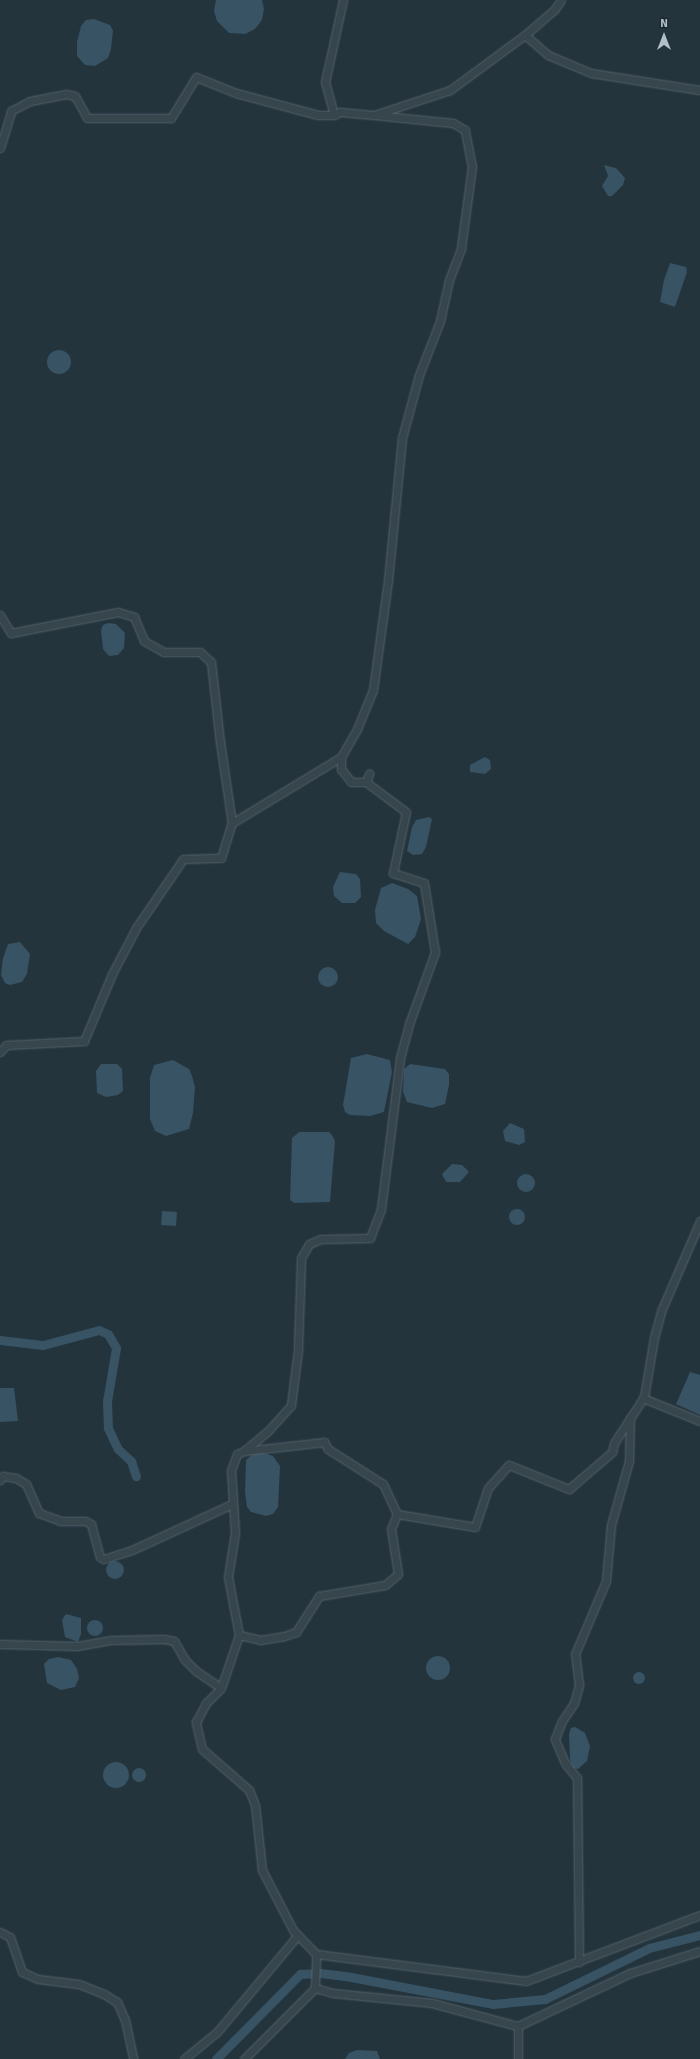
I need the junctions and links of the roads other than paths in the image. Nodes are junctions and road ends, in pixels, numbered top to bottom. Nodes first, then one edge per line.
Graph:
1 (343, 0) edge
2 (560, 0) edge
3 (525, 36) junction
4 (700, 90) edge
5 (334, 115) junction
6 (374, 115) junction
7 (0, 148) edge
8 (0, 615) edge
9 (341, 757) junction
10 (369, 774) dead end
11 (366, 782) junction
12 (232, 823) junction
13 (0, 1052) edge
14 (700, 1221) edge
15 (643, 1398) junction
16 (630, 1416) junction
17 (700, 1421) edge
18 (244, 1451) junction
19 (0, 1480) edge
20 (232, 1504) junction
21 (397, 1514) junction
22 (239, 1635) junction
23 (0, 1644) edge
24 (221, 1688) junction
25 (700, 1915) edge
26 (0, 1932) edge
27 (297, 1936) junction
28 (700, 1951) edge
29 (316, 1957) junction
30 (579, 1962) junction
31 (315, 1988) junction
32 (518, 2026) junction
33 (134, 2059) edge
34 (184, 2059) edge
35 (244, 2059) edge
36 (518, 2059) edge

1 - 5 street
2 - 3 street
3 - 4 street
3 - 6 street
5 - 6 street
5 - 7 street
6 - 9 street
8 - 12 street
9 - 11 street
9 - 12 street
10 - 11 street
11 - 18 street
12 - 13 street
14 - 15 street
15 - 16 street
15 - 17 street
16 - 21 street
16 - 30 street
18 - 20 street
18 - 21 street
19 - 20 street
20 - 22 street
21 - 22 street
22 - 24 street
23 - 24 street
24 - 27 street
25 - 30 street
26 - 33 street
27 - 29 street
27 - 34 street
28 - 32 street
29 - 30 street
29 - 31 street
31 - 32 street
31 - 35 street
32 - 36 street

